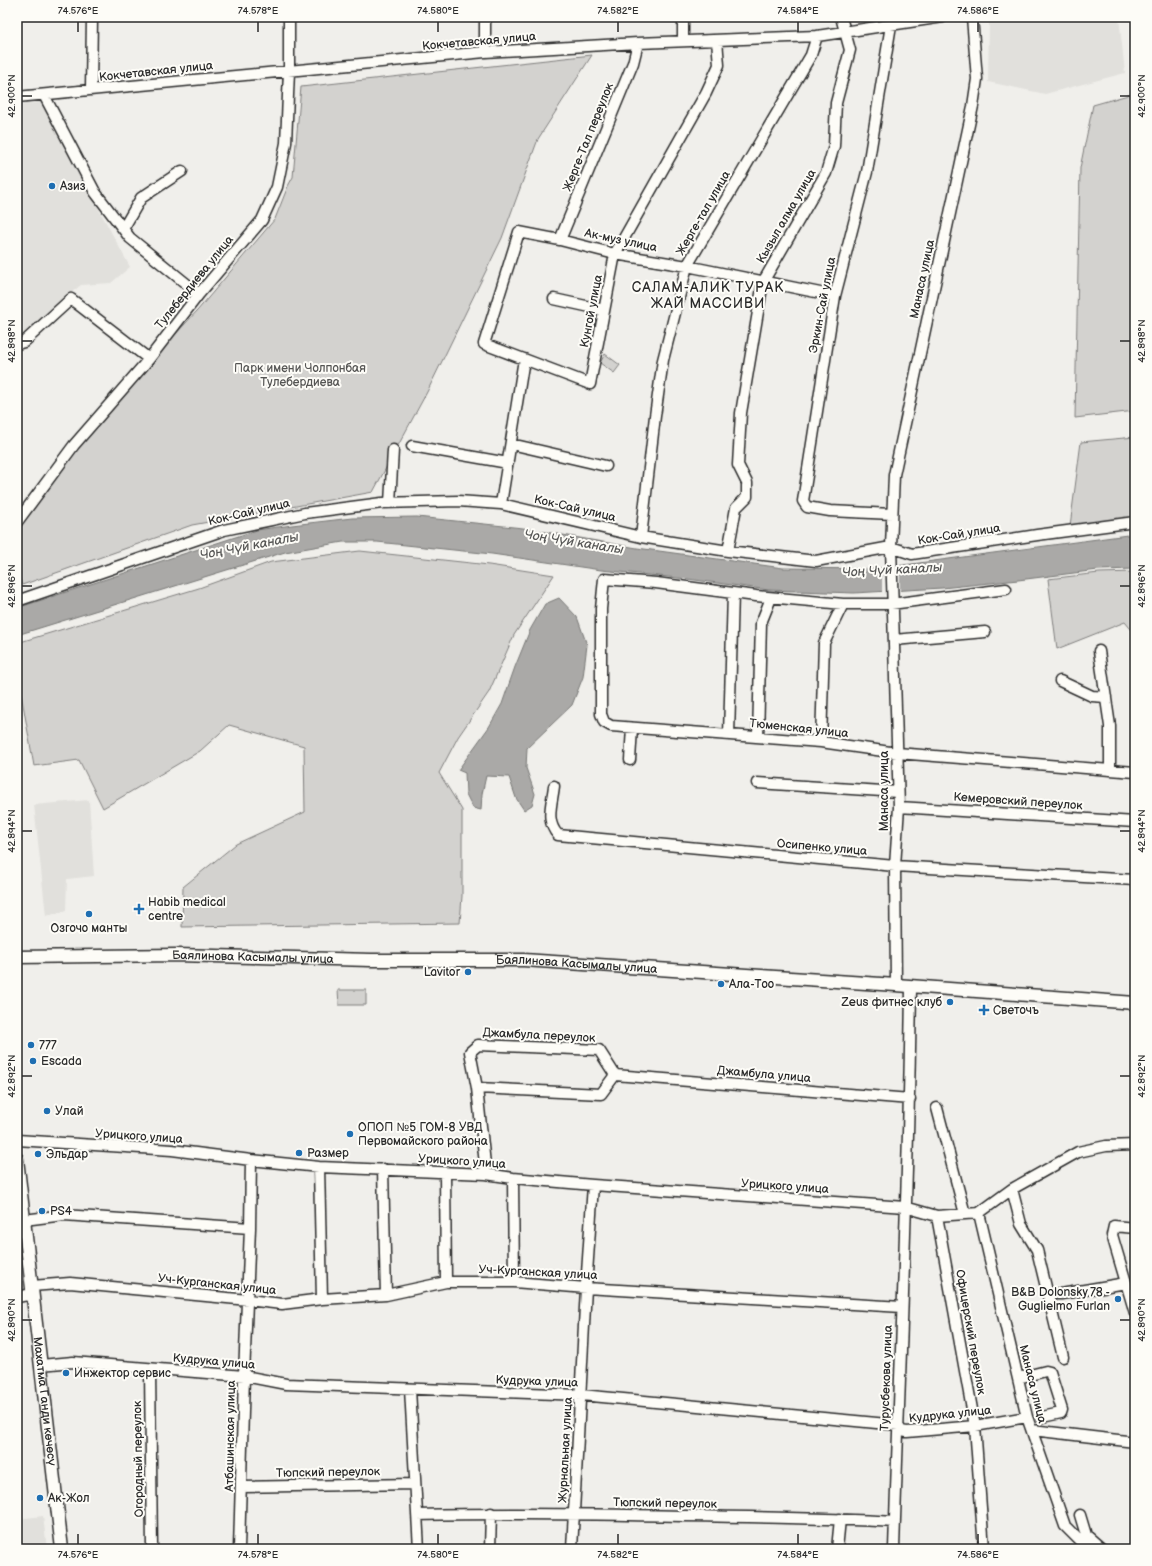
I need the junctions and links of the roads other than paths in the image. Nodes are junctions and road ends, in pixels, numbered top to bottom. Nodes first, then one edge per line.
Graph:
1 (92, 17) edge
2 (289, 17) edge
3 (485, 17) edge
4 (683, 17) edge
5 (841, 17) edge
6 (943, 17) edge
7 (972, 17) edge
8 (902, 20) edge
9 (891, 25) junction
10 (844, 32) junction
11 (817, 36) junction
12 (717, 40) junction
13 (683, 41) junction
14 (638, 43) junction
15 (485, 52) junction
16 (289, 71) junction
17 (91, 90) junction
18 (44, 94) junction
19 (17, 97) edge
20 (182, 172) dead end
21 (123, 229) junction
22 (519, 232) joint
23 (560, 240) junction
24 (615, 254) junction
25 (687, 266) junction
26 (763, 282) junction
27 (199, 294) junction
28 (834, 296) junction
29 (554, 299) dead end
30 (604, 310) junction
31 (17, 344) edge
32 (149, 359) junction
33 (524, 359) junction
34 (511, 444) junction
35 (412, 446) dead end
36 (393, 450) dead end
37 (508, 462) junction
38 (606, 466) dead end
39 (390, 502) junction
40 (501, 504) junction
41 (892, 514) junction
42 (17, 522) edge
43 (1135, 522) edge
44 (641, 537) junction
45 (891, 547) junction
46 (728, 551) junction
47 (1006, 589) dead end
48 (733, 593) junction
49 (771, 598) junction
50 (891, 600) junction
51 (17, 601) edge
52 (843, 604) junction
53 (985, 632) dead end
54 (894, 640) junction
55 (1099, 652) dead end
56 (1060, 681) dead end
57 (1106, 697) junction
58 (632, 728) junction
59 (729, 735) junction
60 (758, 737) junction
61 (821, 742) junction
62 (897, 753) junction
63 (630, 760) dead end
64 (1110, 770) junction
65 (1135, 772) edge
66 (758, 783) dead end
67 (554, 786) dead end
68 (898, 792) junction
69 (899, 807) junction
70 (1135, 822) edge
71 (895, 866) junction
72 (1135, 880) edge
73 (17, 958) edge
74 (896, 985) junction
75 (911, 986) junction
76 (1135, 1003) edge
77 (615, 1074) junction
78 (477, 1088) junction
79 (910, 1099) junction
80 (937, 1108) dead end
81 (17, 1140) edge
82 (1135, 1146) edge
83 (17, 1159) edge
84 (251, 1160) junction
85 (319, 1167) junction
86 (383, 1168) junction
87 (445, 1173) junction
88 (486, 1174) junction
89 (513, 1178) junction
90 (593, 1185) junction
91 (1012, 1189) junction
92 (905, 1208) junction
93 (979, 1213) junction
94 (966, 1214) junction
95 (937, 1216) junction
96 (24, 1220) junction
97 (250, 1228) junction
98 (1135, 1228) edge
99 (446, 1282) junction
100 (514, 1282) junction
101 (1126, 1283) junction
102 (586, 1288) junction
103 (32, 1290) junction
104 (1048, 1293) junction
105 (386, 1295) junction
106 (17, 1297) edge
107 (322, 1298) junction
108 (248, 1300) junction
109 (902, 1307) junction
110 (1135, 1313) edge
111 (1063, 1357) dead end
112 (41, 1365) junction
113 (150, 1369) junction
114 (244, 1376) junction
115 (1018, 1378) junction
116 (410, 1389) junction
117 (581, 1395) junction
118 (1027, 1417) junction
119 (1042, 1417) dead end
120 (898, 1425) junction
121 (974, 1426) junction
122 (1032, 1430) junction
123 (1135, 1442) edge
124 (415, 1484) junction
125 (241, 1487) junction
126 (491, 1513) junction
127 (574, 1514) junction
128 (417, 1515) junction
129 (1080, 1515) dead end
130 (840, 1519) junction
131 (895, 1522) junction
132 (62, 1549) edge
133 (152, 1549) edge
134 (239, 1549) edge
135 (419, 1549) edge
136 (490, 1549) edge
137 (572, 1549) edge
138 (837, 1549) edge
139 (894, 1549) edge
140 (984, 1549) edge
141 (1088, 1549) edge
142 (1102, 1549) edge

1 - 17 street
2 - 16 street, Тулебердиева улица
3 - 15 street
4 - 13 street
5 - 10 street, Кызыл алма улица
6 - 8 street, Кокчетавская улица
7 - 41 street, Манаса улица
8 - 9 street, Кокчетавская улица
9 - 10 street, Кокчетавская улица
9 - 28 street, Эркин-Сай улица
10 - 11 street, Кокчетавская улица
10 - 26 street, Кызыл алма улица
11 - 12 street, Кокчетавская улица
11 - 25 street, Жерге-тал улица
12 - 13 street, Кокчетавская улица
12 - 24 street, Кунгой улица
13 - 14 street, Кокчетавская улица
14 - 15 street, Кокчетавская улица
14 - 23 street, Жерге-Тал переулок
15 - 16 street, Кокчетавская улица
16 - 17 street, Кокчетавская улица
16 - 27 street, Тулебердиева улица
17 - 18 street, Кокчетавская улица
18 - 19 street, Кокчетавская улица
18 - 21 street
20 - 21 street
21 - 27 street
22 - 23 street, Ак-муз улица
22 - 33 street, Кунгой улица
23 - 24 street, Ак-муз улица
24 - 25 street, Ак-муз улица
24 - 30 street, Кунгой улица
25 - 26 street, Ак-муз улица
25 - 44 street, Жерге-тал улица
26 - 28 street, Ак-муз улица
26 - 46 street, Кызыл алма улица
27 - 32 street, Тулебердиева улица
28 - 41 street, Эркин-Сай улица
29 - 30 street
30 - 33 street, Кунгой улица
31 - 32 street
32 - 42 street, Тулебердиева улица
33 - 34 street
34 - 37 street
34 - 38 street
35 - 37 street
36 - 39 street
37 - 40 street
39 - 40 street, Кок-Сай улица
39 - 51 street, Кок-Сай улица
40 - 44 street, Кок-Сай улица
41 - 45 street, Манаса улица
43 - 45 street, Кок-Сай улица
44 - 46 street, Кок-Сай улица
45 - 46 street, Кок-Сай улица
45 - 50 street, Манаса улица
47 - 50 street
48 - 49 street
48 - 58 street, Тюменская улица
48 - 59 street
49 - 52 street
49 - 60 street
50 - 52 street
50 - 54 street, Манаса улица
52 - 61 street
53 - 54 street
54 - 62 street, Манаса улица
55 - 57 street
56 - 57 street
57 - 64 street
58 - 59 street, Тюменская улица
58 - 63 street
59 - 60 street, Тюменская улица
60 - 61 street, Тюменская улица
61 - 62 street, Тюменская улица
62 - 64 street, Тюменская улица
62 - 68 street, Манаса улица
64 - 65 street, Тюменская улица
66 - 68 street
67 - 71 street, Осипенко улица
68 - 69 street, Манаса улица
69 - 70 street, Кемеровский переулок
69 - 71 street, Манаса улица
71 - 72 street, Осипенко улица
71 - 74 street, Манаса улица
73 - 74 main road, Баялинова Касымалы улица
74 - 75 main road, Баялинова Касымалы улица
75 - 76 main road, Баялинова Касымалы улица
75 - 79 street
77 - 78 street
77 - 78 street, Джамбула переулок
77 - 79 street, Джамбула улица
78 - 88 street
79 - 92 street
80 - 94 street
81 - 84 street, Урицкого улица
82 - 91 street
83 - 96 main road, Махатма Ганди көчөсү
84 - 85 street, Урицкого улица
84 - 97 street, Атбашинская улица
85 - 86 street, Урицкого улица
85 - 107 street
86 - 87 street, Урицкого улица
86 - 105 street
87 - 88 street, Урицкого улица
87 - 99 street
88 - 89 street, Урицкого улица
89 - 90 street, Урицкого улица
89 - 100 street
90 - 92 street, Урицкого улица
90 - 102 street, Журнальная улица
91 - 93 street
91 - 104 street
92 - 95 street
92 - 109 street, Турусбекова улица
93 - 94 street
93 - 115 street, Манаса улица
94 - 95 street
95 - 121 street, Офицерский переулок
96 - 97 street
96 - 103 main road, Махатма Ганди көчөсү
97 - 108 street, Атбашинская улица
98 - 101 street
99 - 100 street, Уч-Курганская улица
99 - 105 street, Уч-Курганская улица
100 - 102 street, Уч-Курганская улица
101 - 104 street
101 - 110 street
102 - 109 street, Уч-Курганская улица
102 - 117 street, Журнальная улица
103 - 106 street, Уч-Курганская улица
103 - 108 street, Уч-Курганская улица
103 - 112 main road, Махатма Ганди көчөсү
104 - 111 street
105 - 107 street, Уч-Курганская улица
107 - 108 street, Уч-Курганская улица
108 - 114 street, Атбашинская улица
109 - 120 street, Турусбекова улица
112 - 113 street, Кудрука улица
112 - 132 main road, Махатма Ганди көчөсү
113 - 114 street, Кудрука улица
113 - 133 street, Огородный переулок
114 - 116 street, Кудрука улица
114 - 125 street, Атбашинская улица
115 - 118 street, Манаса улица
115 - 119 street
116 - 117 street, Кудрука улица
116 - 124 street
117 - 120 street, Кудрука улица
117 - 127 street, Журнальная улица
118 - 121 street, Кудрука улица
118 - 122 street, Манаса улица
120 - 121 street, Кудрука улица
120 - 131 street, Турусбекова улица
121 - 140 street, Офицерский переулок
122 - 123 street
122 - 141 street, Манаса улица
124 - 125 street, Тюпский переулок
124 - 128 street
125 - 134 street, Атбашинская улица
126 - 127 street, Тюпский переулок
126 - 128 street, Тюпский переулок
126 - 136 street
127 - 130 street, Тюпский переулок
127 - 137 street, Журнальная улица
128 - 135 street
129 - 142 street
130 - 131 street, Тюпский переулок
130 - 138 street
131 - 139 street, Турусбекова улица

